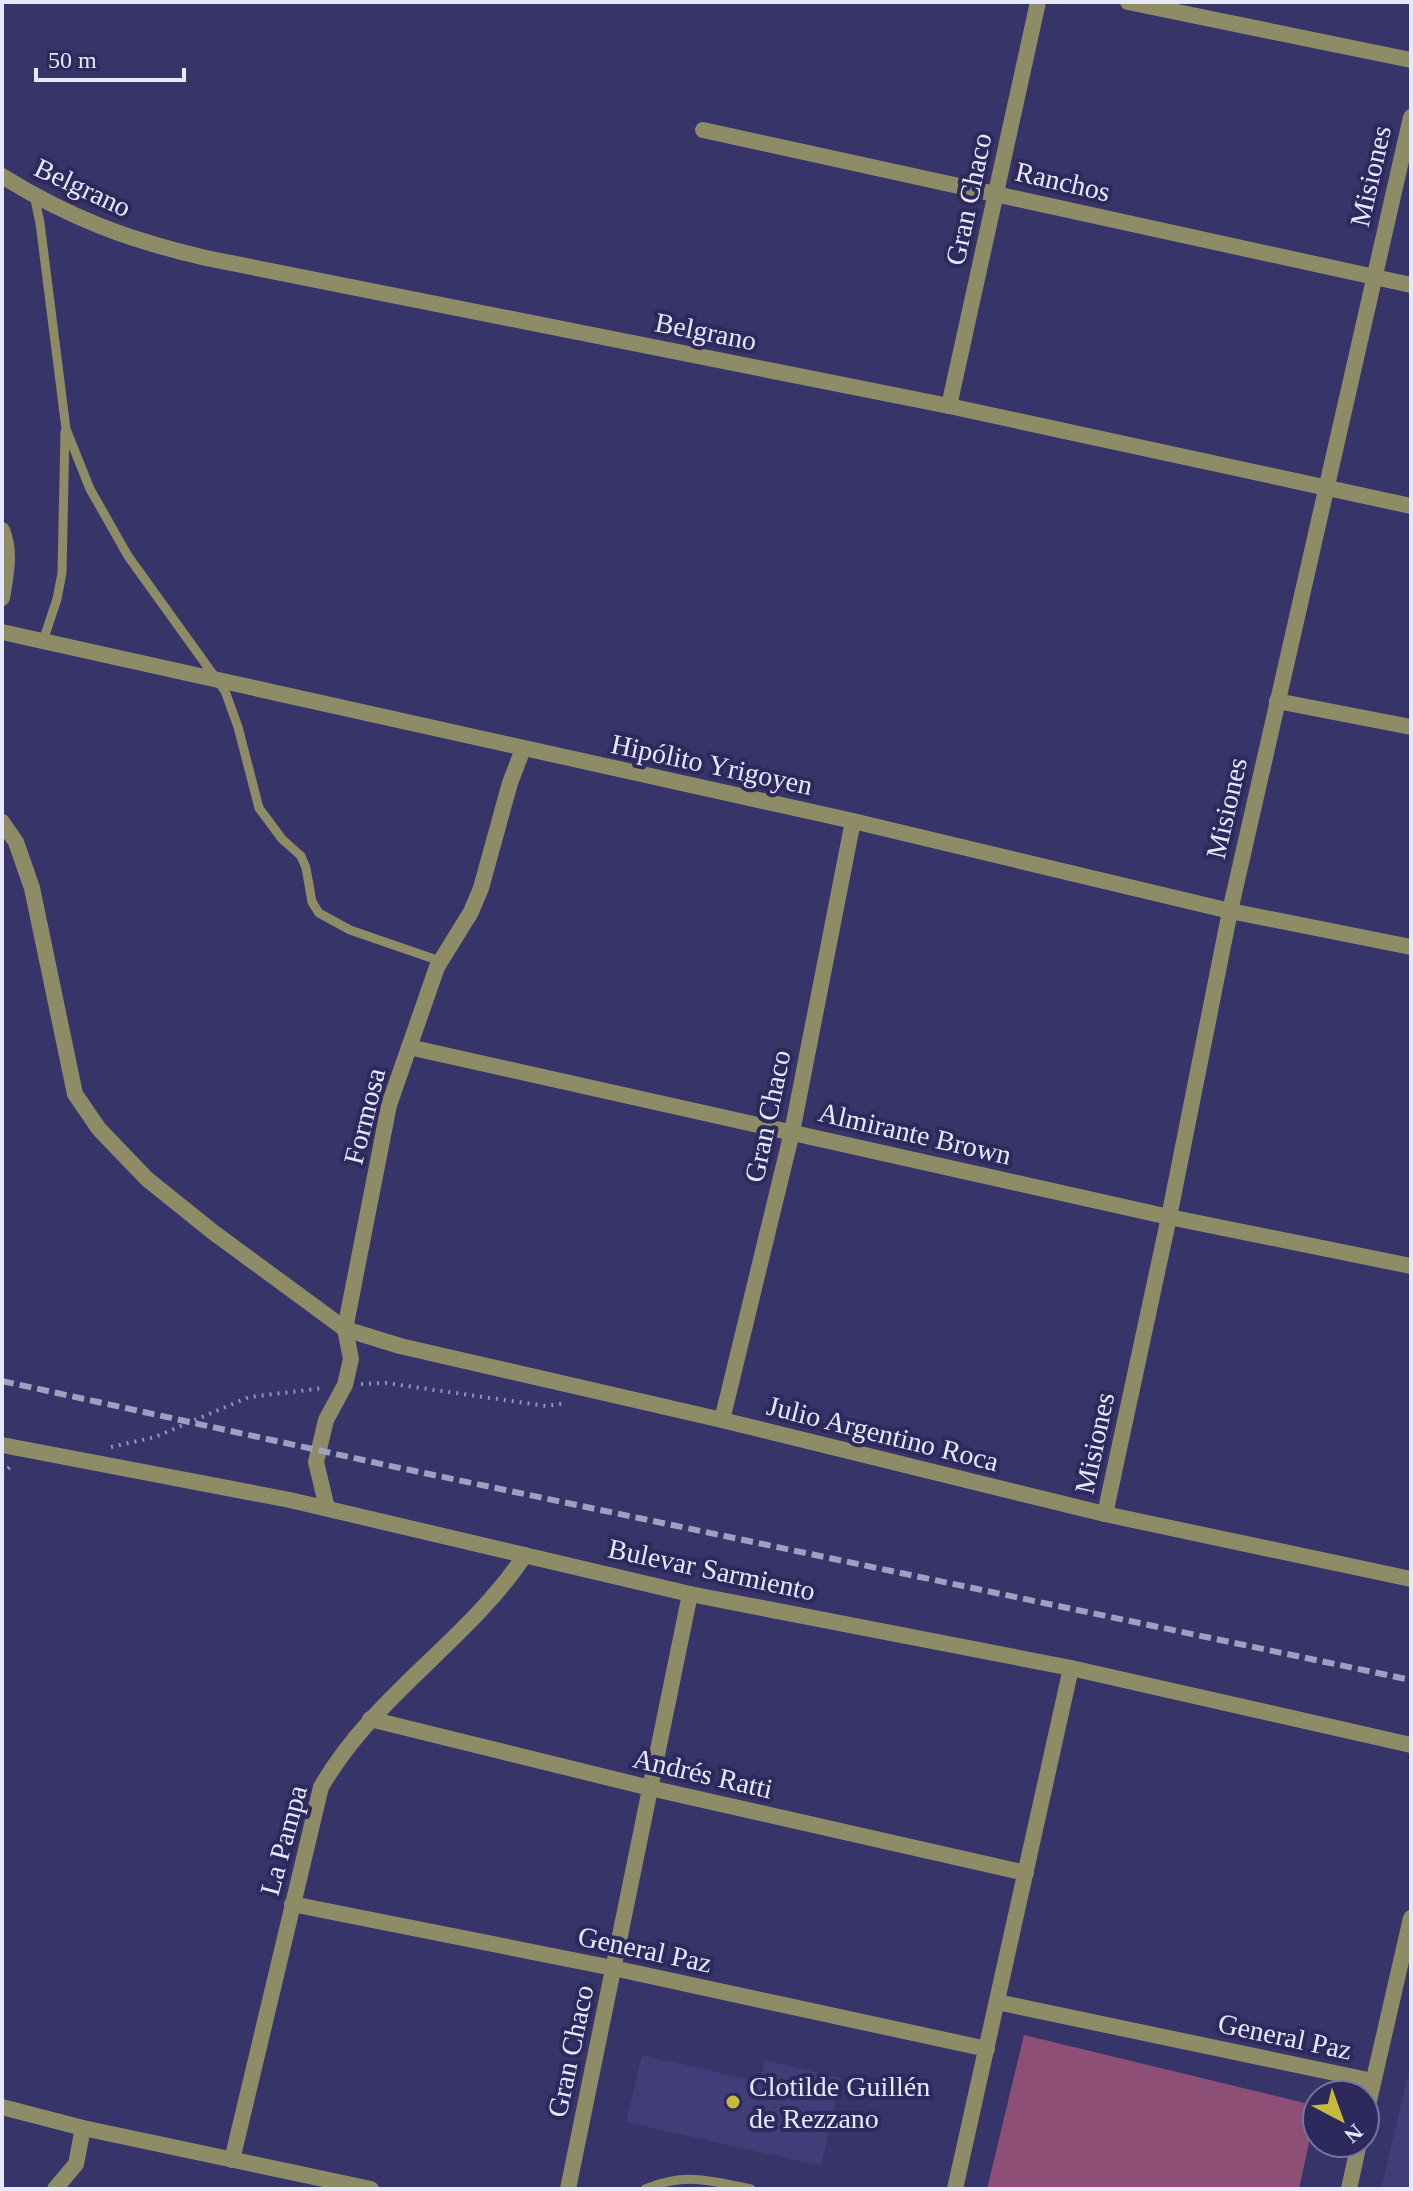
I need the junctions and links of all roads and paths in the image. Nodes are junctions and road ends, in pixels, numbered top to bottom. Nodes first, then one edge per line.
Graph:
1 (1038, 2) edge
2 (1128, 2) edge
3 (1411, 60) edge
4 (1411, 117) edge
5 (703, 130) dead end
6 (2, 176) edge
7 (996, 193) junction
8 (34, 195) junction
9 (1373, 278) junction
10 (1411, 285) edge
11 (949, 406) junction
12 (66, 429) junction
13 (1325, 490) junction
14 (1411, 506) edge
15 (2, 530) edge
16 (2, 598) edge
17 (2, 632) edge
18 (43, 641) junction
19 (217, 680) junction
20 (1277, 701) junction
21 (1411, 727) edge
22 (523, 749) junction
23 (853, 821) junction
24 (2, 822) edge
25 (1230, 911) junction
26 (1411, 947) edge
27 (440, 961) junction
28 (409, 1047) junction
29 (792, 1132) junction
30 (1169, 1217) junction
31 (1411, 1266) edge
32 (345, 1329) junction
33 (345, 1385) junction
34 (574, 1402) dead end
35 (722, 1420) junction
36 (2, 1445) edge
37 (69, 1458) junction
38 (14, 1464) dead end
39 (2, 1474) edge
40 (327, 1508) junction
41 (1105, 1514) junction
42 (525, 1555) junction
43 (1411, 1579) edge
44 (690, 1594) junction
45 (1071, 1668) junction
46 (370, 1719) junction
47 (1411, 1745) edge
48 (650, 1788) junction
49 (1026, 1873) junction
50 (292, 1904) junction
51 (1411, 1918) edge
52 (613, 1968) junction
53 (997, 2002) junction
54 (987, 2049) junction
55 (1363, 2079) edge
56 (1373, 2079) edge
57 (2, 2107) edge
58 (83, 2128) junction
59 (1356, 2159) edge
60 (232, 2160) junction
61 (55, 2189) edge
62 (371, 2189) edge
63 (568, 2189) edge
64 (645, 2189) edge
65 (751, 2189) edge
66 (955, 2189) edge
67 (1349, 2189) edge

1 - 7 street, Gran Chaco
2 - 3 street
4 - 9 street, Misiones
5 - 7 street, Ranchos
6 - 8 street, Belgrano
7 - 9 street, Ranchos
7 - 11 street, Gran Chaco
8 - 11 street, Belgrano
8 - 12 lane
9 - 10 street, Ranchos
9 - 13 street, Misiones
11 - 13 street, Belgrano
12 - 18 lane
12 - 19 lane
13 - 14 street, Belgrano
13 - 20 street, Misiones
15 - 16 street
17 - 18 street, Hipólito Yrigoyen
18 - 19 street, Hipólito Yrigoyen
19 - 22 street, Hipólito Yrigoyen
19 - 27 lane
20 - 21 street
20 - 25 street, Misiones
22 - 23 street, Hipólito Yrigoyen
22 - 27 street, Formosa
23 - 25 street, Hipólito Yrigoyen
23 - 29 street, Gran Chaco
24 - 32 street, Julio Argentino Roca
25 - 26 street, Hipólito Yrigoyen
25 - 30 street, Misiones
27 - 28 street, Formosa
28 - 29 street, Almirante Brown
28 - 32 street, Formosa
29 - 30 street, Almirante Brown
29 - 35 street, Gran Chaco
30 - 31 street, Almirante Brown
30 - 41 street, Misiones
32 - 33 street, Formosa
32 - 35 street, Julio Argentino Roca
33 - 34 path
33 - 37 path
33 - 40 street, Formosa
35 - 41 street, Julio Argentino Roca
36 - 37 street, Bulevar Sarmiento
37 - 40 street, Bulevar Sarmiento
38 - 39 path
40 - 42 street, Bulevar Sarmiento
41 - 43 street, Julio Argentino Roca
42 - 44 street, Bulevar Sarmiento
42 - 46 street, La Pampa
44 - 45 street, Bulevar Sarmiento
44 - 48 street, Gran Chaco
45 - 47 street, Bulevar Sarmiento
45 - 49 street
46 - 48 street, Andrés Ratti
46 - 50 street, La Pampa
48 - 49 street, Andrés Ratti
48 - 52 street, Gran Chaco
49 - 53 street
50 - 52 street, General Paz
50 - 60 street, La Pampa
51 - 56 street
52 - 54 street, General Paz
52 - 63 street, Gran Chaco
53 - 54 street
53 - 55 street, General Paz
54 - 66 street
57 - 58 street
58 - 60 street
58 - 61 street
59 - 67 street
60 - 62 street
64 - 65 lane

